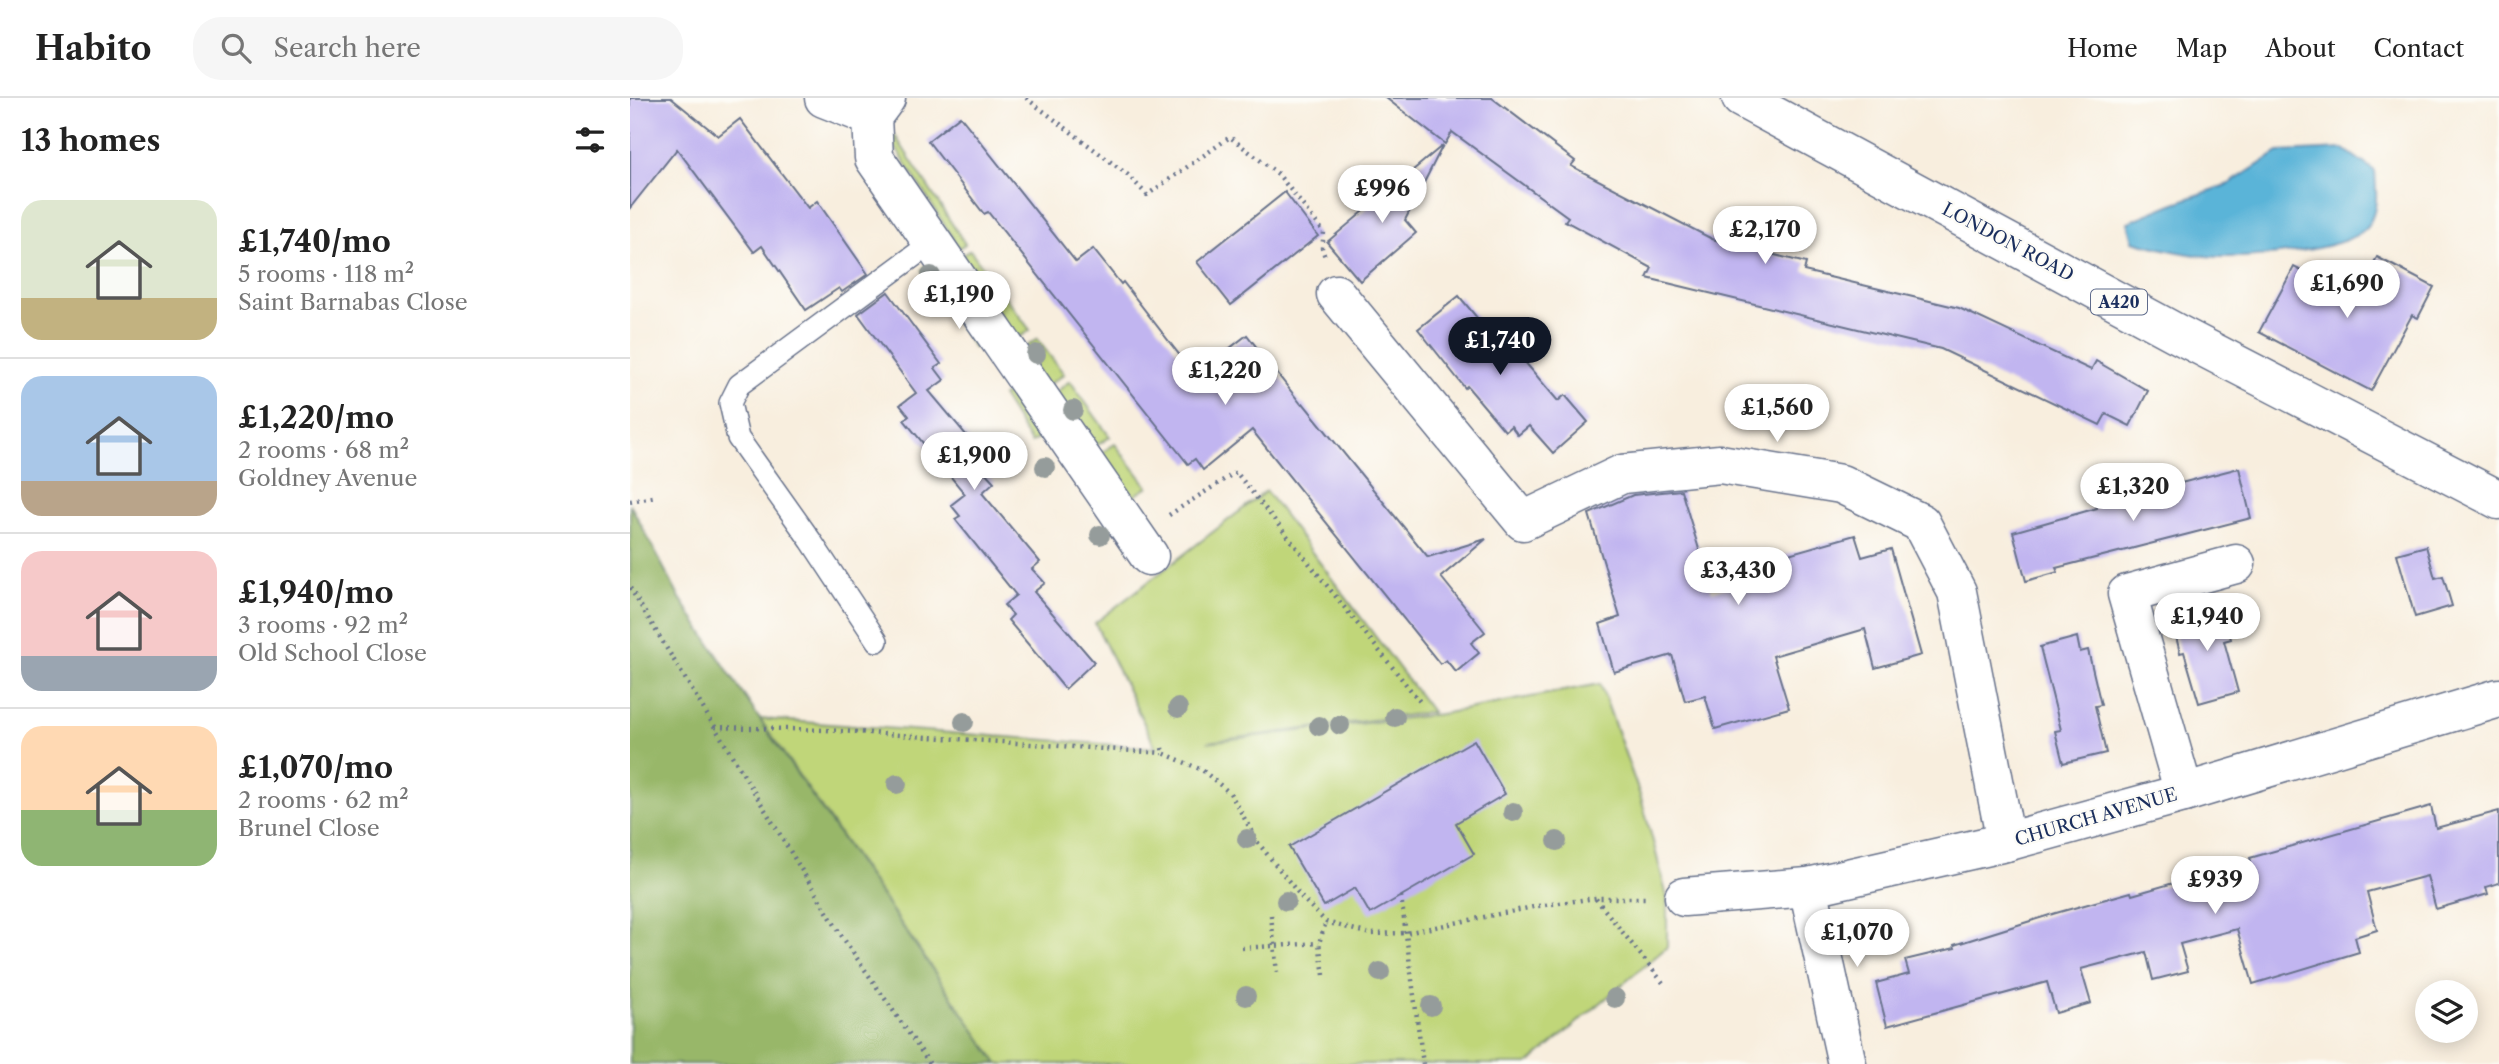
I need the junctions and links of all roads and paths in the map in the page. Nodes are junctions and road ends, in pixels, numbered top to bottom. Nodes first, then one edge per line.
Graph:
1 (824, 98) edge
2 (1027, 98) edge
3 (1741, 98) edge
4 (879, 108) edge
5 (934, 241) junction
6 (1336, 294) joint
7 (653, 496) dead end
8 (2499, 500) edge
9 (630, 501) edge
10 (1142, 546) joint
11 (2236, 564) dead end
12 (630, 588) edge
13 (877, 641) dead end
14 (2499, 698) edge
15 (1421, 703) dead end
16 (715, 727) junction
17 (2184, 793) junction
18 (2006, 842) junction
19 (1808, 887) junction
20 (1401, 896) dead end
21 (1684, 897) joint
22 (1596, 898) junction
23 (1271, 915) dead end
24 (1326, 922) junction
25 (1406, 933) junction
26 (1319, 943) junction
27 (1274, 946) junction
28 (1242, 948) dead end
29 (1277, 973) dead end
30 (1324, 975) dead end
31 (1664, 984) dead end
32 (930, 1064) edge
33 (1423, 1064) edge
34 (1847, 1064) edge

1 - 4 street
2 - 6 path
3 - 8 street, LONDON ROAD / A420
4 - 5 street
5 - 10 street
5 - 13 lane
6 - 18 street
7 - 9 path
10 - 15 path
11 - 17 street
12 - 16 path
14 - 17 street, CHURCH AVENUE
16 - 24 path
16 - 32 path
17 - 18 street, CHURCH AVENUE
18 - 19 street, CHURCH AVENUE
19 - 21 street, CHURCH AVENUE
19 - 34 street
20 - 25 path
21 - 22 path
22 - 25 path
22 - 31 path
23 - 27 path
24 - 25 path
24 - 26 path
25 - 33 path
26 - 27 path
26 - 30 path
27 - 28 path
27 - 29 path

